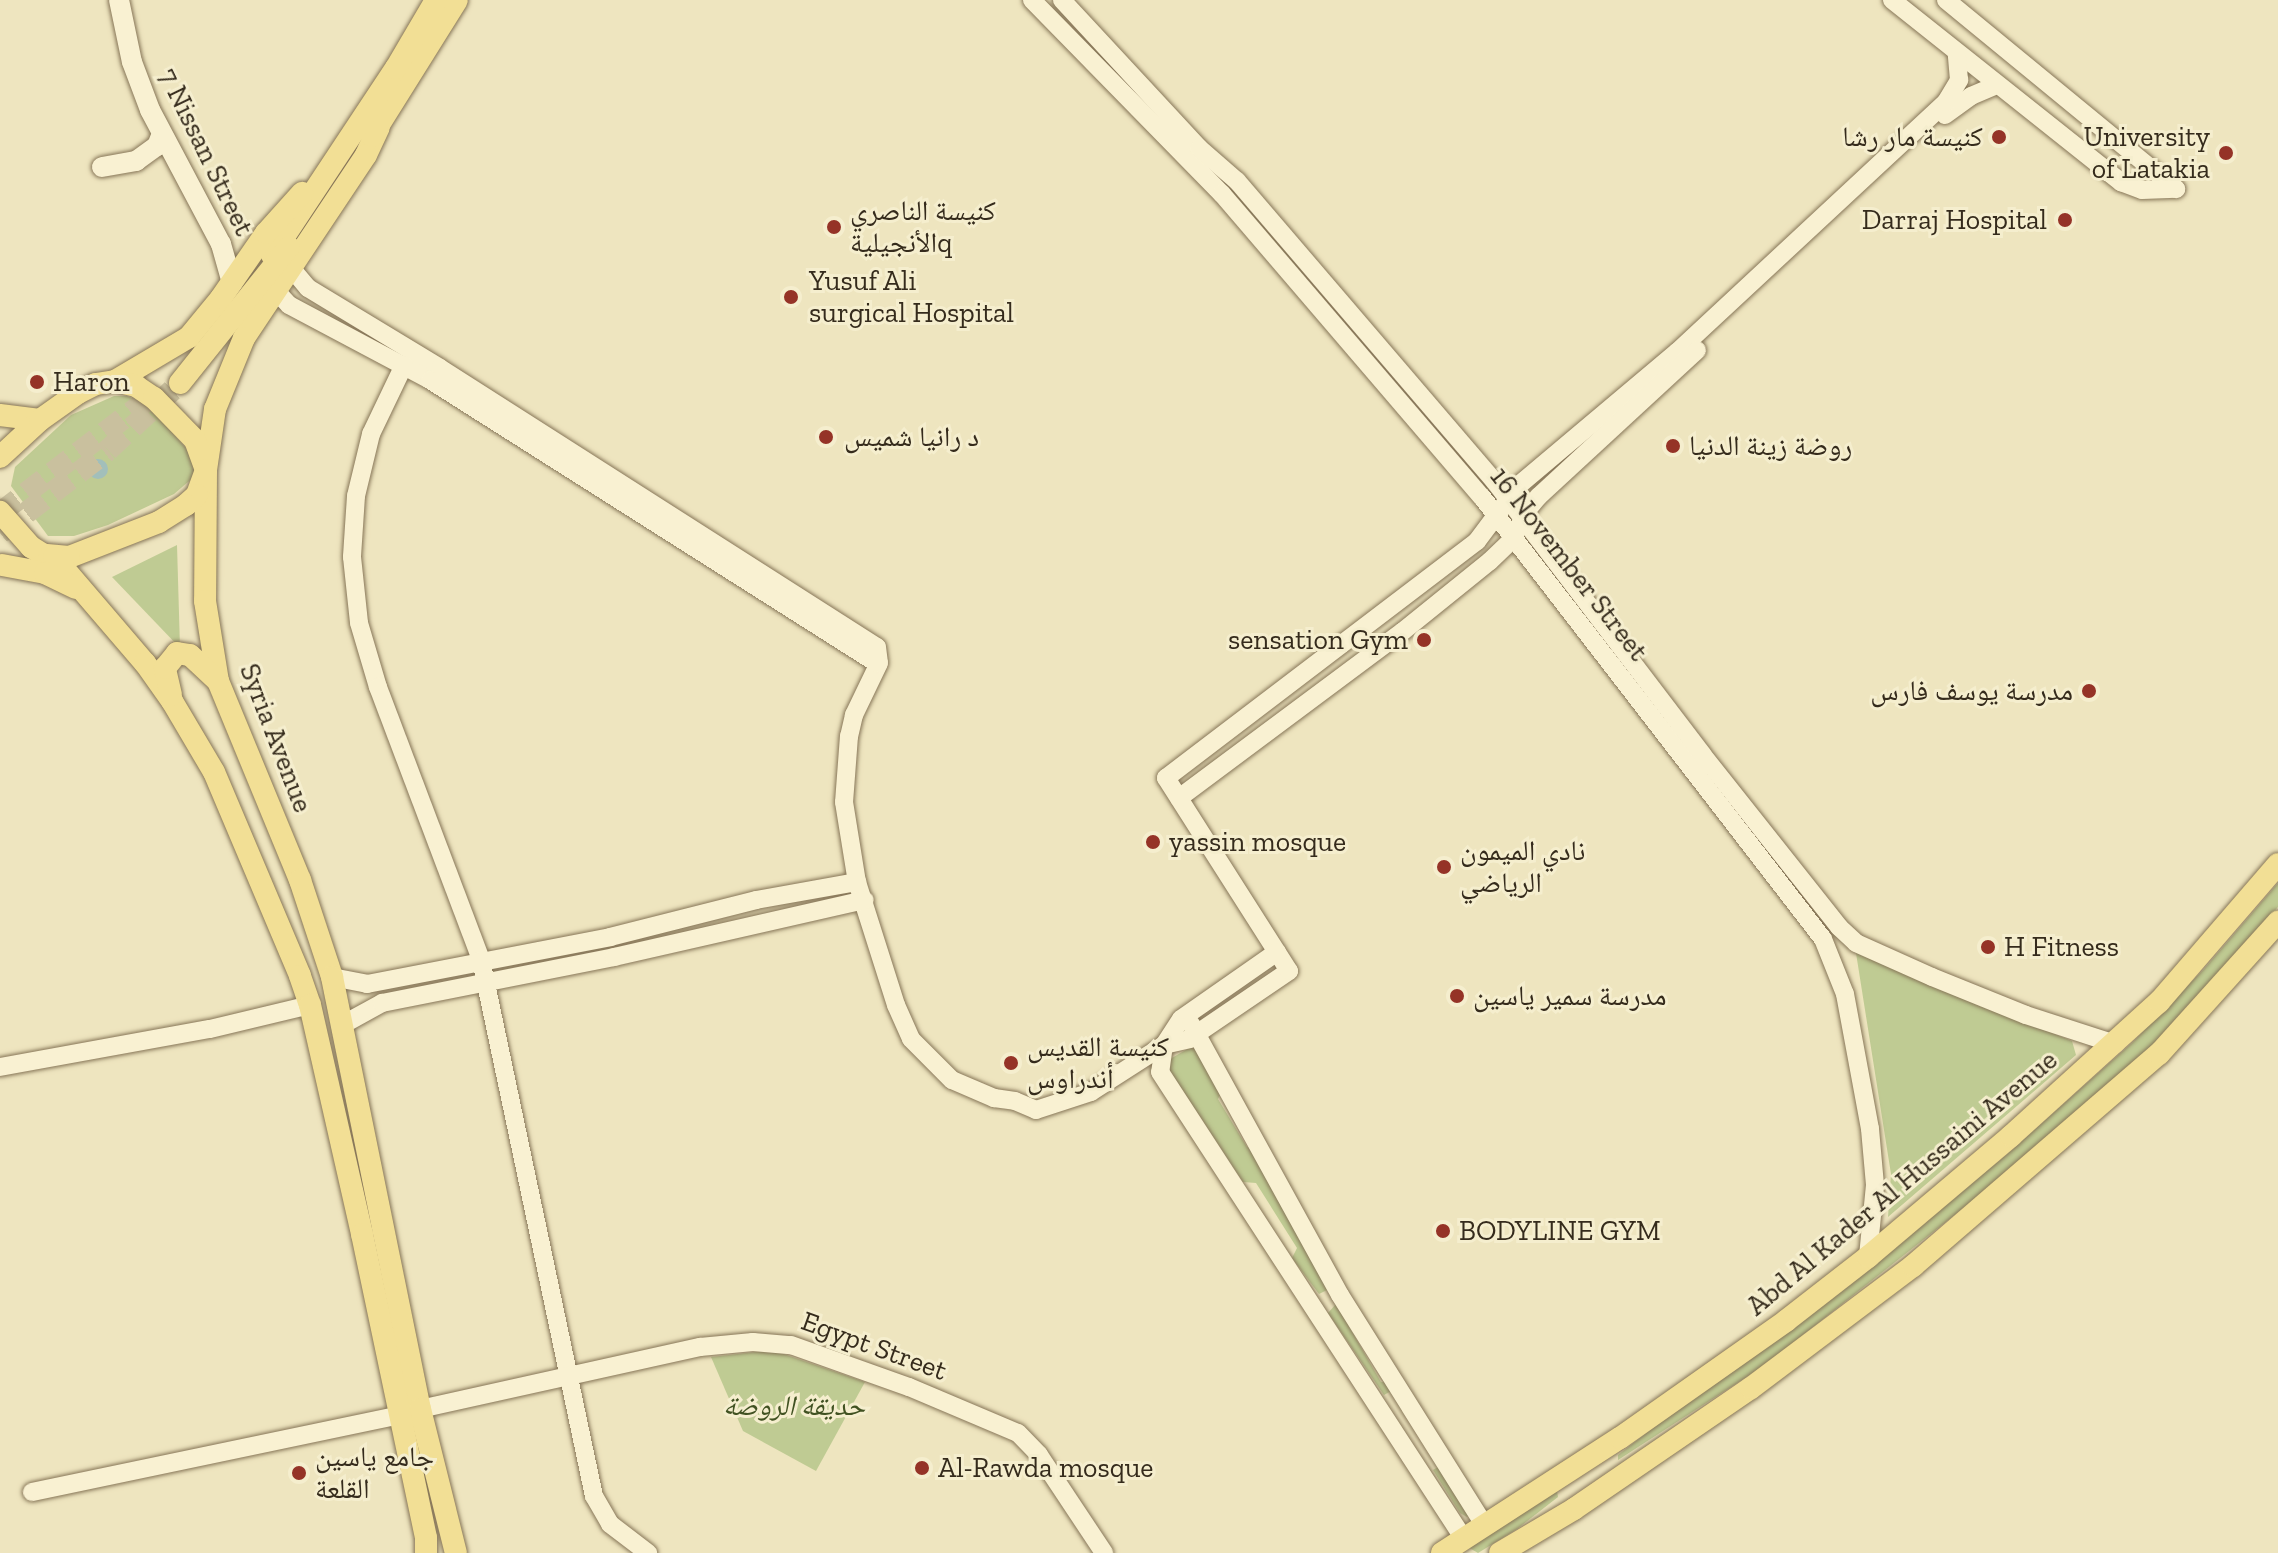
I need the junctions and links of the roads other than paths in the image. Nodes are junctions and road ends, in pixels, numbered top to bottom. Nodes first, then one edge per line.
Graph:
1 (119, 0) edge
2 (436, 0) edge
3 (457, 0) edge
4 (1032, 0) edge
5 (1062, 0) edge
6 (1892, 0) edge
7 (1946, 0) edge
8 (1957, 55) junction
9 (1997, 85) junction
10 (379, 127) junction
11 (161, 136) junction
12 (346, 145) junction
13 (102, 167) dead end
14 (292, 269) junction
15 (232, 283) junction
16 (276, 291) junction
17 (404, 365) junction
18 (115, 381) junction
19 (0, 415) edge
20 (40, 420) junction
21 (0, 457) edge
22 (206, 470) junction
23 (1507, 498) junction
24 (0, 512) edge
25 (1495, 515) junction
26 (1523, 520) junction
27 (1512, 540) junction
28 (49, 556) junction
29 (1, 566) edge
30 (91, 597) junction
31 (1379, 614) junction
32 (1402, 632) junction
33 (878, 664) junction
34 (218, 681) junction
35 (172, 701) junction
36 (1702, 754) junction
37 (1686, 765) junction
38 (1179, 798) junction
39 (2278, 864) edge
40 (857, 882) junction
41 (865, 900) junction
42 (2278, 922) edge
43 (1277, 952) junction
44 (481, 960) junction
45 (332, 977) junction
46 (485, 981) junction
47 (310, 1005) junction
48 (1187, 1014) junction
49 (342, 1025) junction
50 (1195, 1035) junction
51 (2115, 1044) junction
52 (1164, 1045) junction
53 (0, 1067) edge
54 (1868, 1257) junction
55 (568, 1378) junction
56 (410, 1412) junction
57 (1595, 1454) junction
58 (1555, 1481) junction
59 (1610, 1484) junction
60 (32, 1492) dead end
61 (1574, 1509) junction
62 (1484, 1525) junction
63 (1464, 1539) junction
64 (427, 1548) edge
65 (453, 1553) edge
66 (648, 1553) edge
67 (1104, 1553) edge
68 (1442, 1553) edge
69 (1500, 1553) edge

1 - 11 main road, 7 Nissan Street
2 - 12 main road
3 - 10 main road
4 - 25 street, 16 November Street
5 - 23 street, 16 November Street
6 - 8 street
7 - 9 street
8 - 9 street
8 - 23 street
9 - 26 street
10 - 12 main road
10 - 14 main road
11 - 13 main road
11 - 15 main road, 7 Nissan Street
12 - 15 main road
14 - 16 main road
14 - 33 street
15 - 18 main road
16 - 17 street
16 - 22 main road
17 - 33 street
17 - 44 street
18 - 20 main road
18 - 22 main road
19 - 20 main road
20 - 21 main road
22 - 28 main road
22 - 34 main road, Syria Avenue
23 - 25 street
23 - 26 street, 16 November Street
24 - 28 main road
25 - 27 street, 16 November Street
25 - 31 street
26 - 27 street
26 - 36 street, 16 November Street
27 - 32 street
27 - 37 street, 16 November Street
28 - 29 main road
28 - 30 main road
29 - 30 main road
30 - 35 main road
31 - 32 street
31 - 38 street
32 - 38 street
33 - 40 street
34 - 35 main road
34 - 45 main road, Syria Avenue
35 - 47 main road
36 - 37 street
36 - 51 street, 16 November Street
37 - 54 street, 16 November Street
38 - 43 street
39 - 51 main road, Abd Al Kader Al Hussaini Avenue
40 - 41 street
40 - 44 street
41 - 46 street
41 - 52 street
42 - 59 main road
43 - 48 street
43 - 50 street
44 - 45 street
44 - 46 street
45 - 49 main road, Syria Avenue
46 - 49 street
46 - 55 street
47 - 53 street
47 - 56 main road
48 - 50 street
48 - 52 street
49 - 56 main road, Syria Avenue
50 - 52 street
50 - 62 street
51 - 54 main road, Abd Al Kader Al Hussaini Avenue
52 - 63 street
54 - 57 main road, Abd Al Kader Al Hussaini Avenue
55 - 56 street, Egypt Street
55 - 66 street
55 - 67 street, Egypt Street
56 - 60 street, Egypt Street
56 - 64 main road
56 - 65 main road
57 - 58 main road, Abd Al Kader Al Hussaini Avenue
57 - 59 main road
58 - 61 main road
58 - 62 main road, Abd Al Kader Al Hussaini Avenue
59 - 61 main road
61 - 69 main road
62 - 63 main road, Abd Al Kader Al Hussaini Avenue
63 - 68 main road, Abd Al Kader Al Hussaini Avenue

